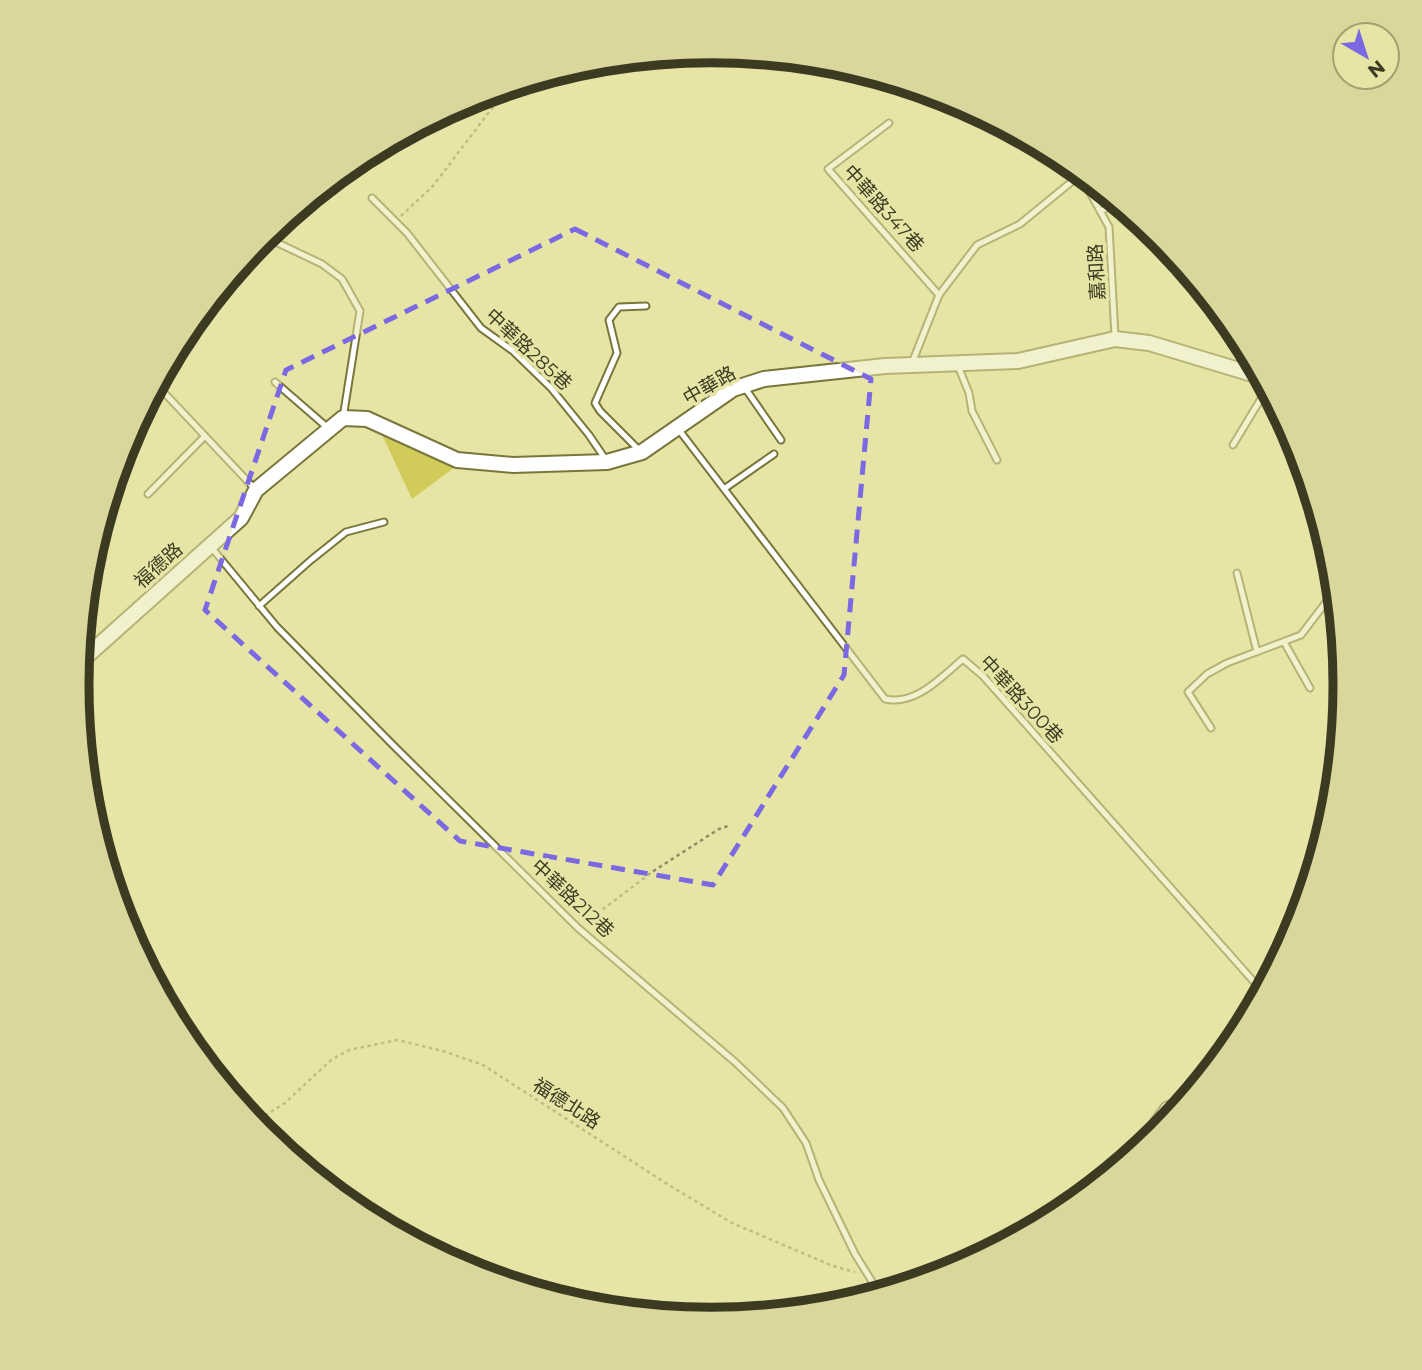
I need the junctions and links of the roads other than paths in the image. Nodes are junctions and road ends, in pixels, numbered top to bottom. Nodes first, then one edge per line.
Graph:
1 (889, 123) dead end
2 (1072, 179) edge
3 (1091, 192) edge
4 (372, 198) dead end
5 (1109, 207) edge
6 (1101, 211) junction
7 (275, 242) edge
8 (939, 295) junction
9 (646, 306) dead end
10 (1115, 339) junction
11 (957, 363) junction
12 (911, 366) junction
13 (1250, 373) edge
14 (275, 382) dead end
15 (744, 386) junction
16 (163, 391) edge
17 (1262, 397) edge
18 (343, 418) junction
19 (677, 427) junction
20 (330, 429) junction
21 (205, 436) junction
22 (781, 440) dead end
23 (1233, 445) dead end
24 (642, 452) junction
25 (774, 454) dead end
26 (998, 460) dead end
27 (607, 462) junction
28 (724, 489) junction
29 (256, 490) junction
30 (148, 494) dead end
31 (384, 522) dead end
32 (209, 545) junction
33 (1237, 573) dead end
34 (1327, 600) edge
35 (259, 606) junction
36 (1284, 642) junction
37 (1257, 652) junction
38 (90, 653) edge
39 (1310, 688) dead end
40 (1211, 728) dead end
41 (1256, 984) edge
42 (874, 1285) edge

1 - 8 lane, 中華路347巷
2 - 8 lane
3 - 6 lane, 嘉和路
4 - 27 lane, 中華路285巷
5 - 6 lane
6 - 10 lane, 嘉和路
7 - 18 lane
8 - 12 lane
9 - 24 lane
10 - 11 street, 中華路
10 - 13 street, 中華路
11 - 12 street, 中華路
11 - 26 lane
12 - 15 street, 中華路
14 - 20 lane
15 - 19 street, 中華路
15 - 22 lane
16 - 21 lane
17 - 23 lane
18 - 20 street
18 - 27 street, 中華路
19 - 24 street, 中華路
19 - 28 lane, 中華路300巷
20 - 29 street
21 - 29 lane
21 - 30 lane
24 - 27 street, 中華路
25 - 28 lane
28 - 41 lane, 中華路300巷
29 - 32 street, 福德路
31 - 35 lane
32 - 35 lane, 中華路212巷
32 - 38 street, 福德路
33 - 37 lane
34 - 36 lane
35 - 42 lane, 中華路212巷
36 - 37 lane
36 - 39 lane
37 - 40 lane

